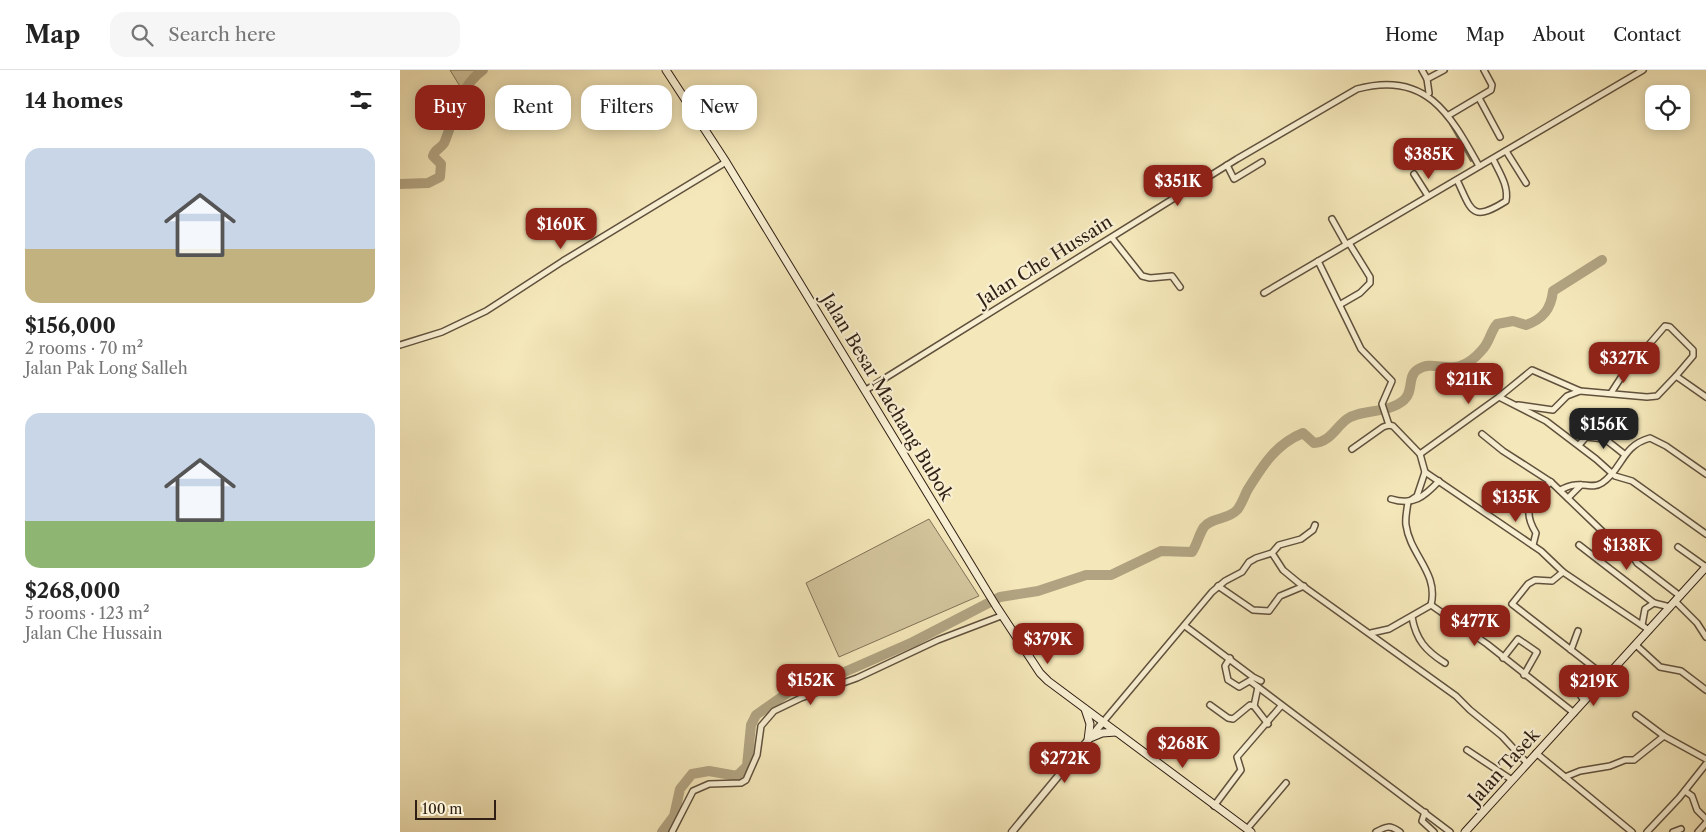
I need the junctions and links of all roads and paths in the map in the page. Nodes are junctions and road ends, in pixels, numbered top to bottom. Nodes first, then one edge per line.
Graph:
1 (666, 70) edge
2 (1422, 70) edge
3 (1444, 70) edge
4 (1484, 70) edge
5 (1643, 70) edge
6 (1427, 79) junction
7 (1429, 94) junction
8 (1479, 98) junction
9 (1449, 115) junction
10 (1500, 137) dead end
11 (1506, 151) junction
12 (1493, 159) junction
13 (726, 162) junction
14 (1262, 162) dead end
15 (1227, 166) junction
16 (1479, 166) junction
17 (1414, 174) dead end
18 (1457, 180) junction
19 (1526, 183) dead end
20 (1428, 196) junction
21 (1332, 219) dead end
22 (1112, 238) junction
23 (1348, 243) junction
24 (1318, 261) junction
25 (1180, 287) dead end
26 (1264, 293) dead end
27 (1341, 304) junction
28 (400, 345) edge
29 (1676, 376) junction
30 (866, 390) junction
31 (1580, 390) junction
32 (1611, 393) junction
33 (1499, 397) junction
34 (1706, 397) edge
35 (1517, 405) junction
36 (1389, 425) junction
37 (1482, 434) dead end
38 (1579, 445) junction
39 (1352, 449) dead end
40 (1420, 454) junction
41 (1624, 454) junction
42 (1425, 472) junction
43 (1613, 474) junction
44 (1706, 474) edge
45 (1439, 481) junction
46 (1551, 482) junction
47 (1581, 485) junction
48 (1560, 490) junction
49 (1568, 498) junction
50 (1391, 499) dead end
51 (1408, 502) junction
52 (1314, 525) dead end
53 (1706, 534) edge
54 (1579, 545) dead end
55 (1533, 546) junction
56 (1678, 547) dead end
57 (1272, 553) junction
58 (1706, 567) edge
59 (1563, 572) junction
60 (1218, 586) junction
61 (1304, 586) junction
62 (1675, 601) junction
63 (1654, 603) junction
64 (1431, 605) junction
65 (1001, 616) junction
66 (1412, 617) junction
67 (1642, 625) junction
68 (1185, 626) junction
69 (1649, 630) junction
70 (1578, 631) dead end
71 (1371, 633) junction
72 (1706, 637) edge
73 (1636, 645) junction
74 (1571, 650) junction
75 (1229, 658) junction
76 (1503, 658) junction
77 (1445, 663) dead end
78 (1524, 675) junction
79 (1606, 677) junction
80 (1252, 679) junction
81 (1261, 681) dead end
82 (1258, 687) junction
83 (1594, 690) junction
84 (1706, 690) edge
85 (1584, 701) junction
86 (1210, 705) dead end
87 (1254, 706) junction
88 (1282, 706) junction
89 (1085, 708) junction
90 (1574, 713) junction
91 (1636, 715) dead end
92 (1103, 722) junction
93 (1268, 724) junction
94 (1117, 732) junction
95 (1664, 736) junction
96 (1089, 739) junction
97 (1467, 750) dead end
98 (1536, 754) junction
99 (1706, 759) edge
100 (1527, 763) junction
101 (1706, 764) edge
102 (1565, 777) junction
103 (1512, 780) junction
104 (1286, 784) dead end
105 (1685, 791) junction
106 (1214, 806) junction
107 (1425, 812) junction
108 (1706, 819) edge
109 (1706, 823) edge
110 (1681, 829) dead end
111 (1249, 830) edge
112 (1700, 831) edge
113 (672, 832) edge
114 (1012, 832) edge
115 (1376, 832) edge
116 (1400, 832) edge
117 (1434, 832) edge
118 (1450, 832) edge
119 (1465, 832) edge
120 (1632, 832) edge
121 (1647, 832) edge
122 (1672, 832) edge

1 - 13 main road, Jalan Besar Machang Bubok
2 - 6 street
3 - 6 street
4 - 8 street
5 - 11 street
6 - 7 street
7 - 9 street, Jalan Che Hussain
7 - 15 street, Jalan Che Hussain
8 - 9 street
8 - 10 street
9 - 16 street, Jalan Che Hussain
11 - 12 street
11 - 19 street
12 - 16 street
12 - 18 street
13 - 28 street
13 - 30 main road, Jalan Besar Machang Bubok
14 - 15 street
15 - 22 street, Jalan Che Hussain
16 - 18 street
17 - 20 street
18 - 20 street
20 - 23 street
21 - 23 street
22 - 25 street
22 - 30 street, Jalan Che Hussain
23 - 24 street
23 - 27 street
24 - 26 street
24 - 27 street
27 - 36 street
29 - 32 street
29 - 32 street
29 - 34 street
30 - 65 main road, Jalan Besar Machang Bubok
31 - 32 street
31 - 33 street
31 - 35 street
33 - 35 street
33 - 40 street
35 - 38 street
36 - 39 street
36 - 40 street
37 - 46 street
38 - 41 street
38 - 43 street
40 - 42 street
41 - 43 street
41 - 44 street
42 - 45 street
42 - 51 street
43 - 47 street
43 - 53 street
45 - 51 street
45 - 55 street
46 - 48 street
46 - 55 street
47 - 48 street
47 - 49 street
48 - 49 street
49 - 62 street
50 - 51 street
51 - 64 street
52 - 57 street
54 - 63 street
55 - 59 street
56 - 58 street
57 - 60 street
57 - 61 street
58 - 62 main road, Jalan Tasek
59 - 67 street
59 - 74 street
60 - 61 street
60 - 68 street
61 - 71 street
62 - 63 street
62 - 69 main road, Jalan Tasek
62 - 72 street
63 - 67 street
64 - 66 street
64 - 76 street
65 - 89 main road, Jalan Besar Machang Bubok
65 - 113 street
66 - 71 street
66 - 77 street
67 - 69 street
68 - 75 street
68 - 92 street
69 - 73 main road, Jalan Tasek
70 - 74 street
71 - 100 street
73 - 79 main road, Jalan Tasek
73 - 84 street
74 - 79 street
75 - 80 street
75 - 80 street
76 - 78 street
76 - 78 street
78 - 90 street
79 - 83 main road, Jalan Tasek
80 - 81 street
80 - 82 street
82 - 87 street
82 - 88 street
83 - 85 main road, Jalan Tasek
83 - 85 street
85 - 90 main road, Jalan Tasek
86 - 87 street
87 - 93 street
88 - 93 street
88 - 107 street
89 - 92 main road, Jalan Besar Machang Bubok
89 - 96 main road
90 - 98 main road, Jalan Tasek
91 - 95 street
92 - 94 main road
92 - 96 street
93 - 106 street
94 - 96 main road
94 - 106 main road
95 - 99 street
95 - 102 street
96 - 114 street
97 - 103 street
98 - 100 main road, Jalan Tasek
98 - 102 street
100 - 103 main road, Jalan Tasek
101 - 105 street
102 - 120 street
103 - 119 main road, Jalan Tasek
104 - 111 street
105 - 108 street
105 - 121 street
106 - 111 main road
107 - 117 street
107 - 118 street
109 - 112 street
110 - 122 street
115 - 116 street

